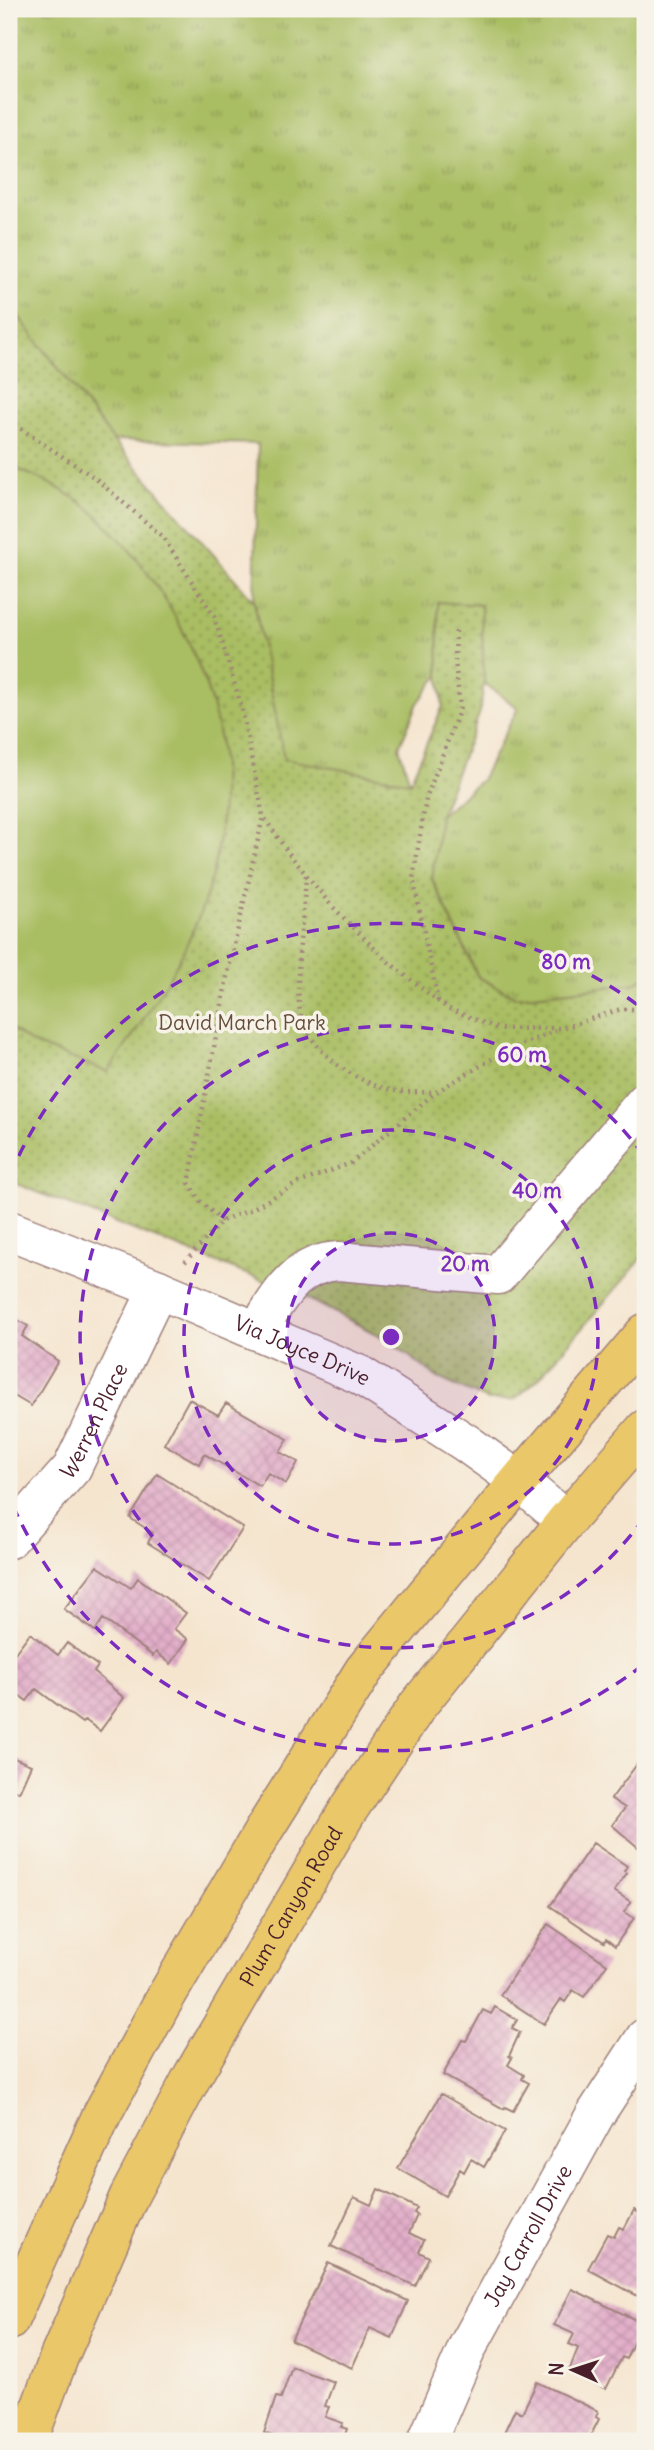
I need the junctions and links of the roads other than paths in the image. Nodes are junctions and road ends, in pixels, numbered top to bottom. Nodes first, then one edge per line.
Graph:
1 (645, 1102) edge
2 (9, 1230) edge
3 (158, 1289) junction
4 (257, 1331) junction
5 (645, 1333) edge
6 (645, 1429) edge
7 (519, 1482) junction
8 (566, 1521) junction
9 (9, 1539) edge
10 (645, 2038) edge
11 (9, 2321) edge
12 (29, 2441) edge
13 (427, 2441) edge

1 - 4 street
2 - 3 street, Via Joyce Drive
3 - 4 street, Via Joyce Drive
3 - 9 street, Werren Place
4 - 7 street, Via Joyce Drive
5 - 7 main road
6 - 8 main road, Plum Canyon Road
7 - 8 street, Via Joyce Drive
7 - 11 main road
8 - 12 main road, Plum Canyon Road
10 - 13 street, Jay Carroll Drive

